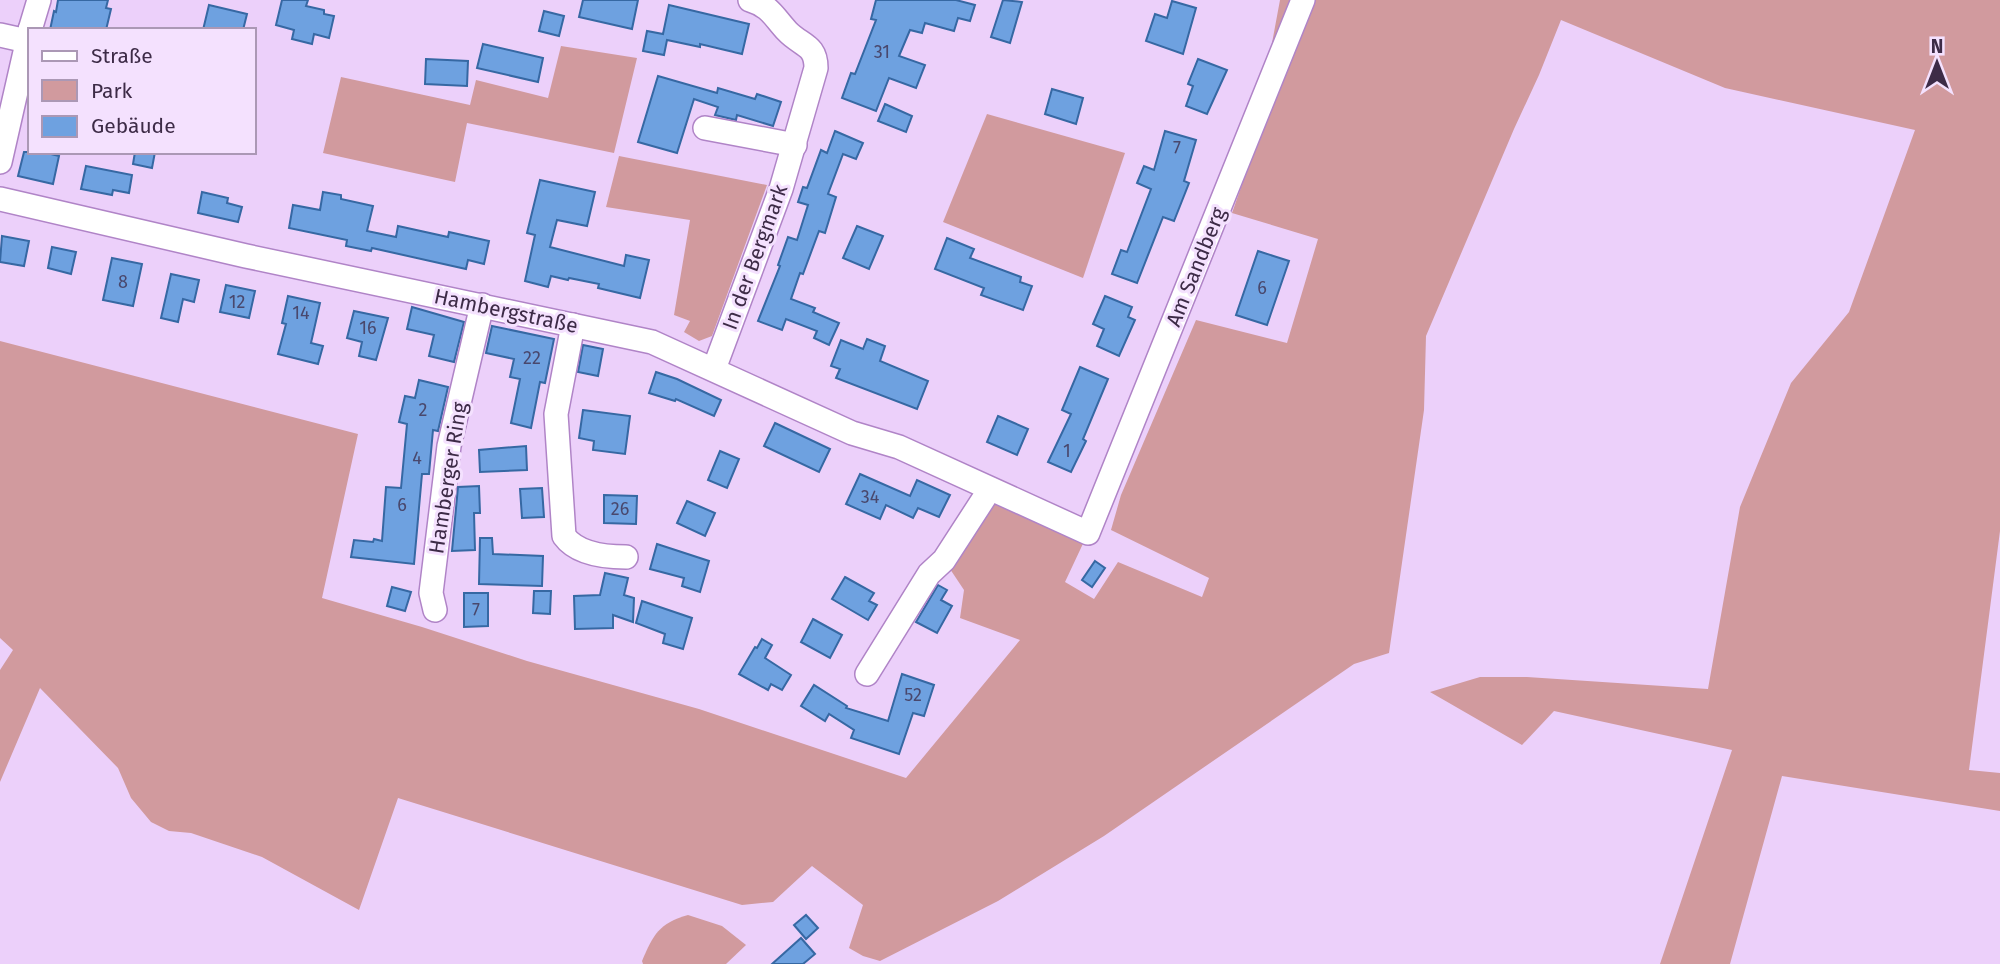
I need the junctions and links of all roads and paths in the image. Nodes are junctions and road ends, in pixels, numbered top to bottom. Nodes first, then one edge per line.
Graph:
1 (39, 0) edge
2 (750, 0) edge
3 (1303, 0) edge
4 (31, 28) edge
5 (28, 34) edge
6 (0, 35) edge
7 (28, 38) edge
8 (705, 128) dead end
9 (795, 145) junction
10 (0, 162) edge
11 (0, 199) edge
12 (482, 305) junction
13 (573, 325) junction
14 (714, 369) junction
15 (990, 489) junction
16 (1088, 533) joint
17 (626, 557) dead end
18 (435, 610) dead end
19 (867, 674) dead end

1 - 4 street
2 - 9 street, In der Bergmark
3 - 16 street, Am Sandberg
5 - 6 street
7 - 10 street
8 - 9 street
9 - 14 street, In der Bergmark
11 - 12 street, Hambergstraße
12 - 13 street, Hambergstraße
12 - 18 street, Hamberger Ring
13 - 14 street, Hambergstraße
13 - 17 street
14 - 15 street, Hambergstraße
15 - 16 street, Hambergstraße
15 - 19 street

